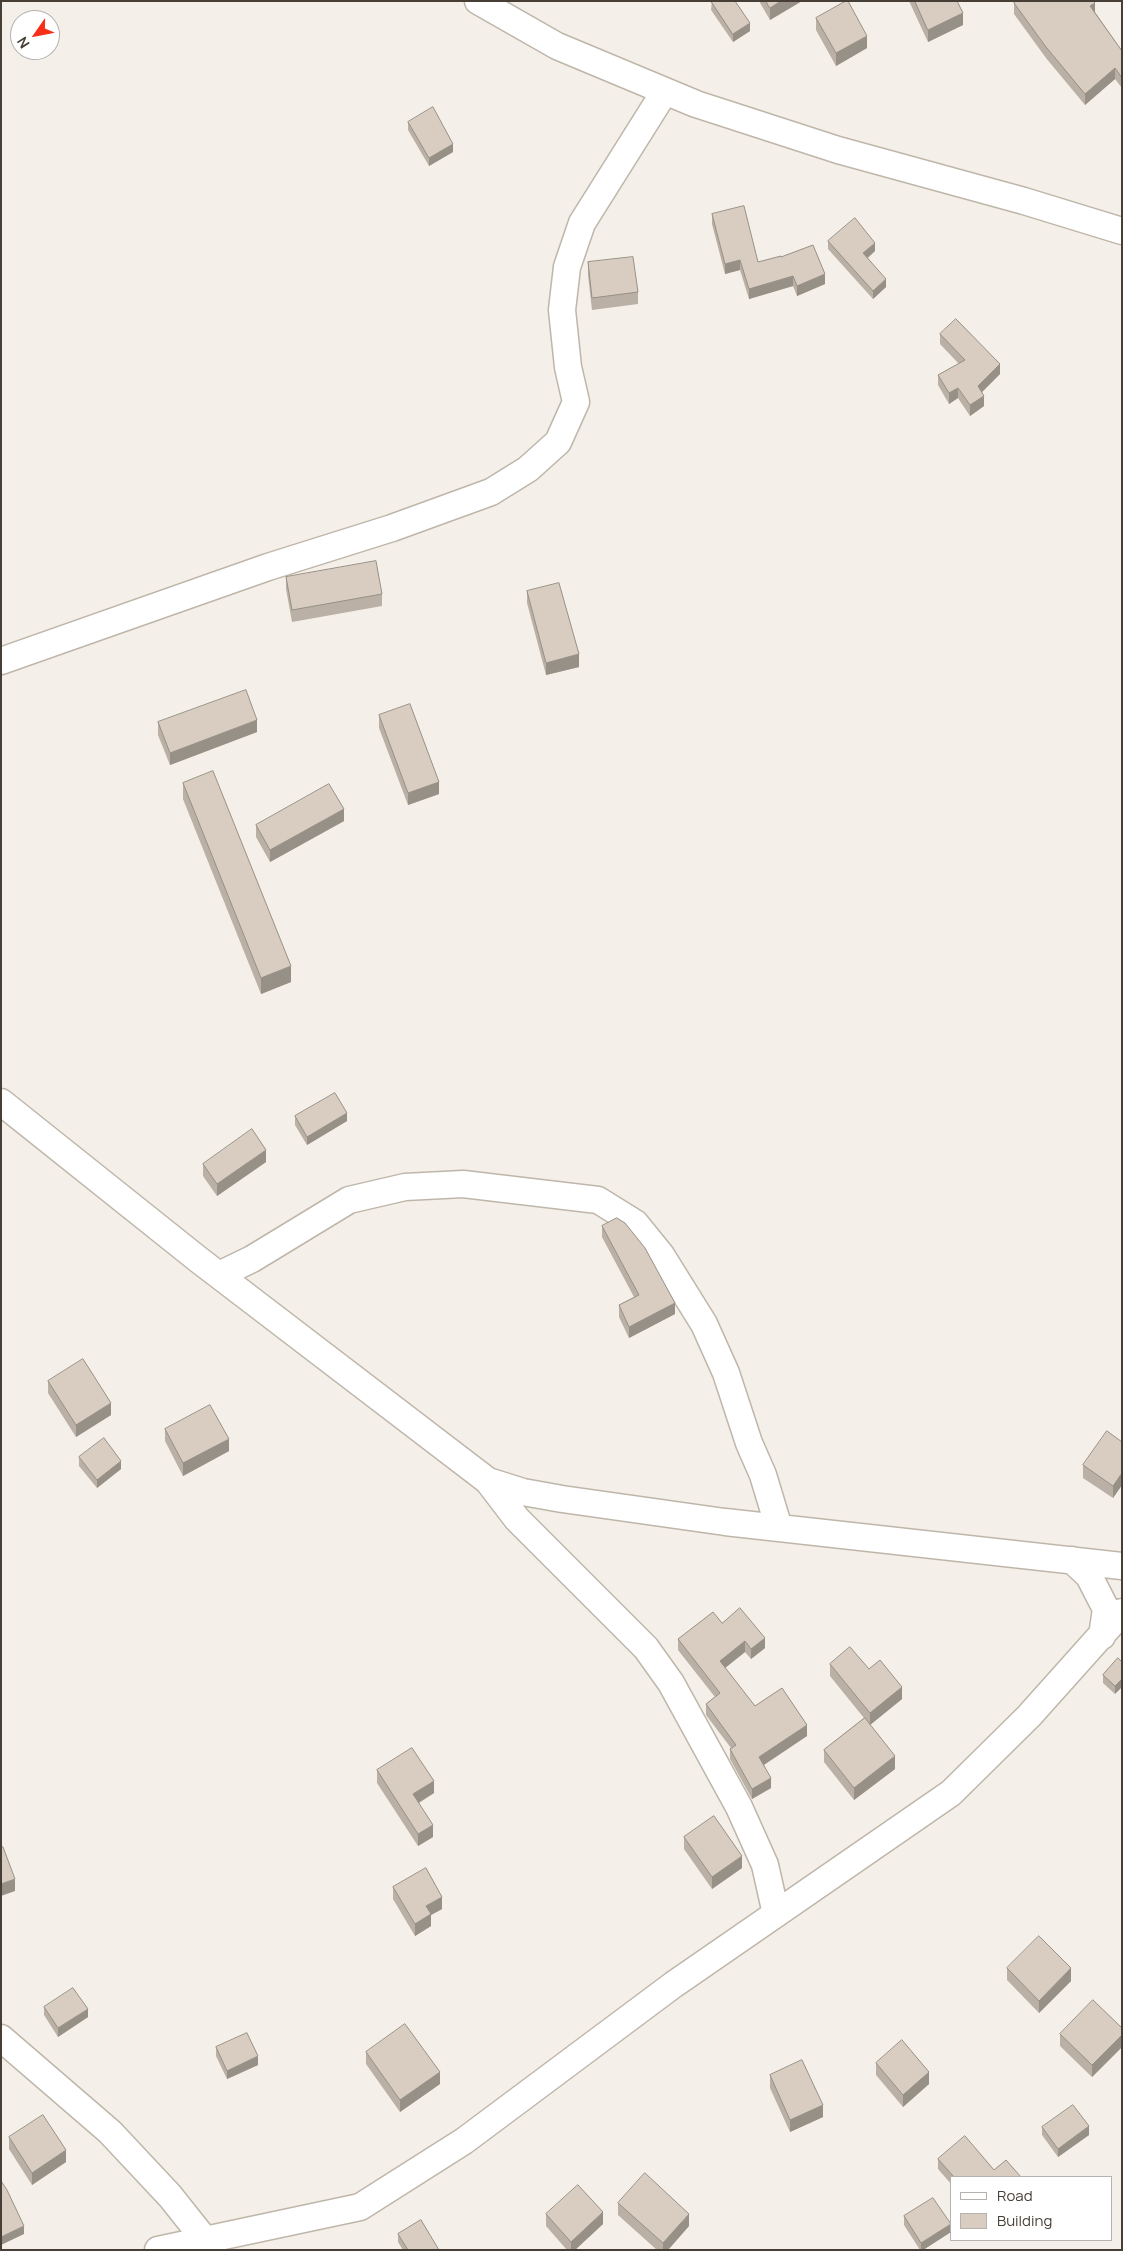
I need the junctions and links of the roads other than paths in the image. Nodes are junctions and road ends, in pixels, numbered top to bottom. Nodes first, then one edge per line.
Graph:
1 (478, 1) edge
2 (665, 91) junction
3 (1122, 231) edge
4 (1, 661) edge
5 (1, 1102) edge
6 (219, 1275) junction
7 (488, 1481) junction
8 (779, 1528) junction
9 (1072, 1560) junction
10 (1122, 1566) edge
11 (1122, 1612) edge
12 (1102, 1636) junction
13 (776, 1914) junction
14 (1, 2038) edge
15 (252, 2231) junction
16 (205, 2240) junction
17 (158, 2250) edge
18 (270, 2250) edge

1 - 2 street
2 - 3 street
2 - 4 street
5 - 6 street
6 - 7 street
6 - 8 street
7 - 8 street
7 - 13 street
8 - 9 street
9 - 10 street
9 - 12 street
11 - 12 street
12 - 13 street
13 - 15 street
14 - 16 street
15 - 16 street
15 - 18 street
16 - 17 street

